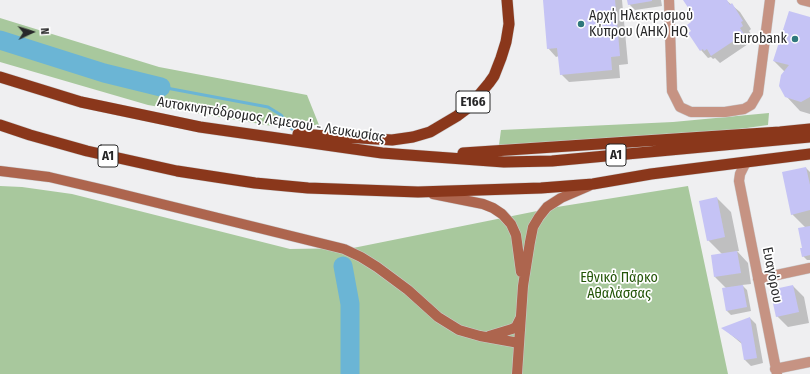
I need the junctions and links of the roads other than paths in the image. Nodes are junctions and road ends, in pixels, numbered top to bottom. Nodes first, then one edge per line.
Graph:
1 (507, 0) edge
2 (669, 0) edge
3 (770, 0) edge
4 (802, 0) edge
5 (810, 2) edge
6 (0, 78) edge
7 (0, 125) edge
8 (200, 127) junction
9 (810, 128) edge
10 (810, 137) edge
11 (810, 154) edge
12 (422, 156) junction
13 (746, 162) junction
14 (0, 171) edge
15 (593, 184) junction
16 (418, 192) junction
17 (810, 268) edge
18 (758, 279) junction
19 (523, 286) junction
20 (521, 317) junction
21 (484, 337) junction
22 (518, 343) junction
23 (810, 362) edge
24 (776, 371) edge
25 (517, 374) edge

1 - 8 highway, E166
2 - 3 street
4 - 5 street
6 - 8 highway, Αυτοκινητόδρομος Λεμεσού - Λευκωσίας / A1
7 - 16 highway, A1
8 - 12 highway, Αυτοκινητόδρομος Λεμεσού - Λευκωσίας / A1
9 - 12 highway
10 - 12 highway, A1
11 - 13 highway, A1
13 - 15 highway, A1
13 - 18 street, Ευαγόρου
14 - 21 main road
15 - 16 highway, A1
15 - 19 main road
16 - 19 main road
17 - 18 street
18 - 24 street, Ευαγόρου
19 - 20 main road
20 - 21 main road
20 - 22 main road
21 - 22 main road
22 - 25 main road
23 - 24 street

